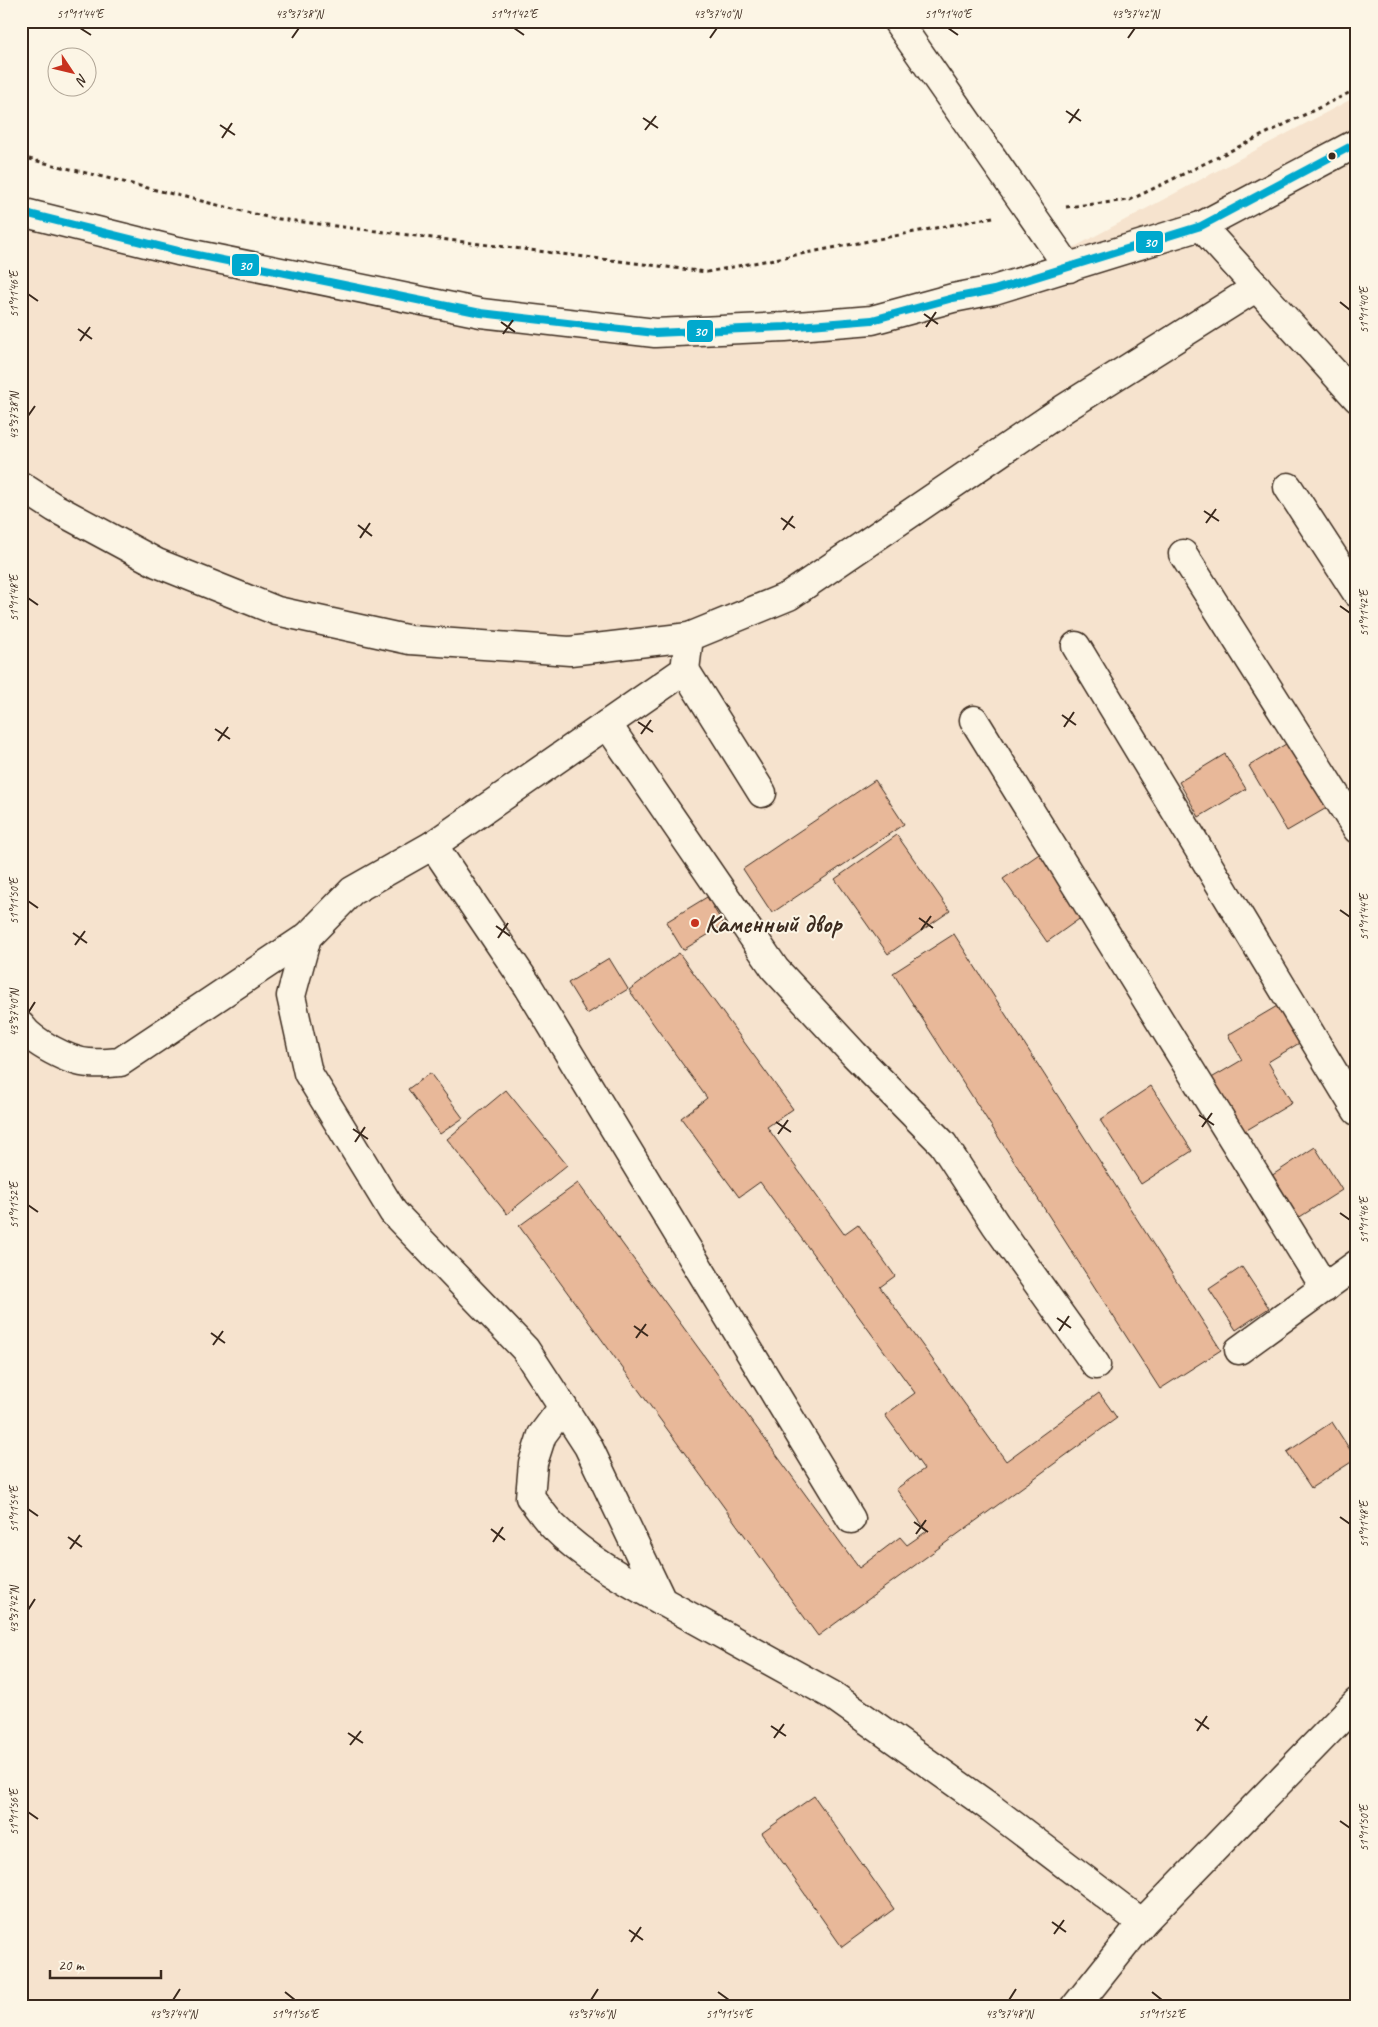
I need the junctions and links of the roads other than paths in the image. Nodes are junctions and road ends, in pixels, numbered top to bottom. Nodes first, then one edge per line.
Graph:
1 (897, 21) edge
2 (1357, 143) edge
3 (21, 212) edge
4 (1201, 226) junction
5 (1068, 268) junction
6 (1256, 287) junction
7 (1357, 398) edge
8 (21, 486) edge
9 (1288, 487) dead end
10 (1183, 554) dead end
11 (1357, 593) edge
12 (689, 637) junction
13 (1076, 646) dead end
14 (684, 670) junction
15 (974, 720) dead end
16 (607, 724) junction
17 (762, 793) dead end
18 (1357, 829) edge
19 (433, 845) junction
20 (307, 937) junction
21 (21, 1026) edge
22 (1357, 1110) edge
23 (1357, 1264) edge
24 (1325, 1288) junction
25 (1239, 1350) dead end
26 (1096, 1365) dead end
27 (563, 1407) junction
28 (851, 1519) dead end
29 (662, 1601) junction
30 (1357, 1702) edge
31 (1142, 1923) junction
32 (1076, 2006) edge

1 - 5 street
2 - 4 street
3 - 5 street
4 - 5 street
4 - 6 street
6 - 7 street
6 - 12 street
8 - 12 street
9 - 11 street
10 - 18 street
12 - 14 street
13 - 22 street
14 - 16 street
14 - 17 street
15 - 24 street
16 - 19 street
16 - 26 street
19 - 20 street
19 - 28 street
20 - 21 street
20 - 27 street
23 - 24 street
24 - 25 street
27 - 29 street
27 - 29 street
29 - 31 street
30 - 31 street
31 - 32 street

